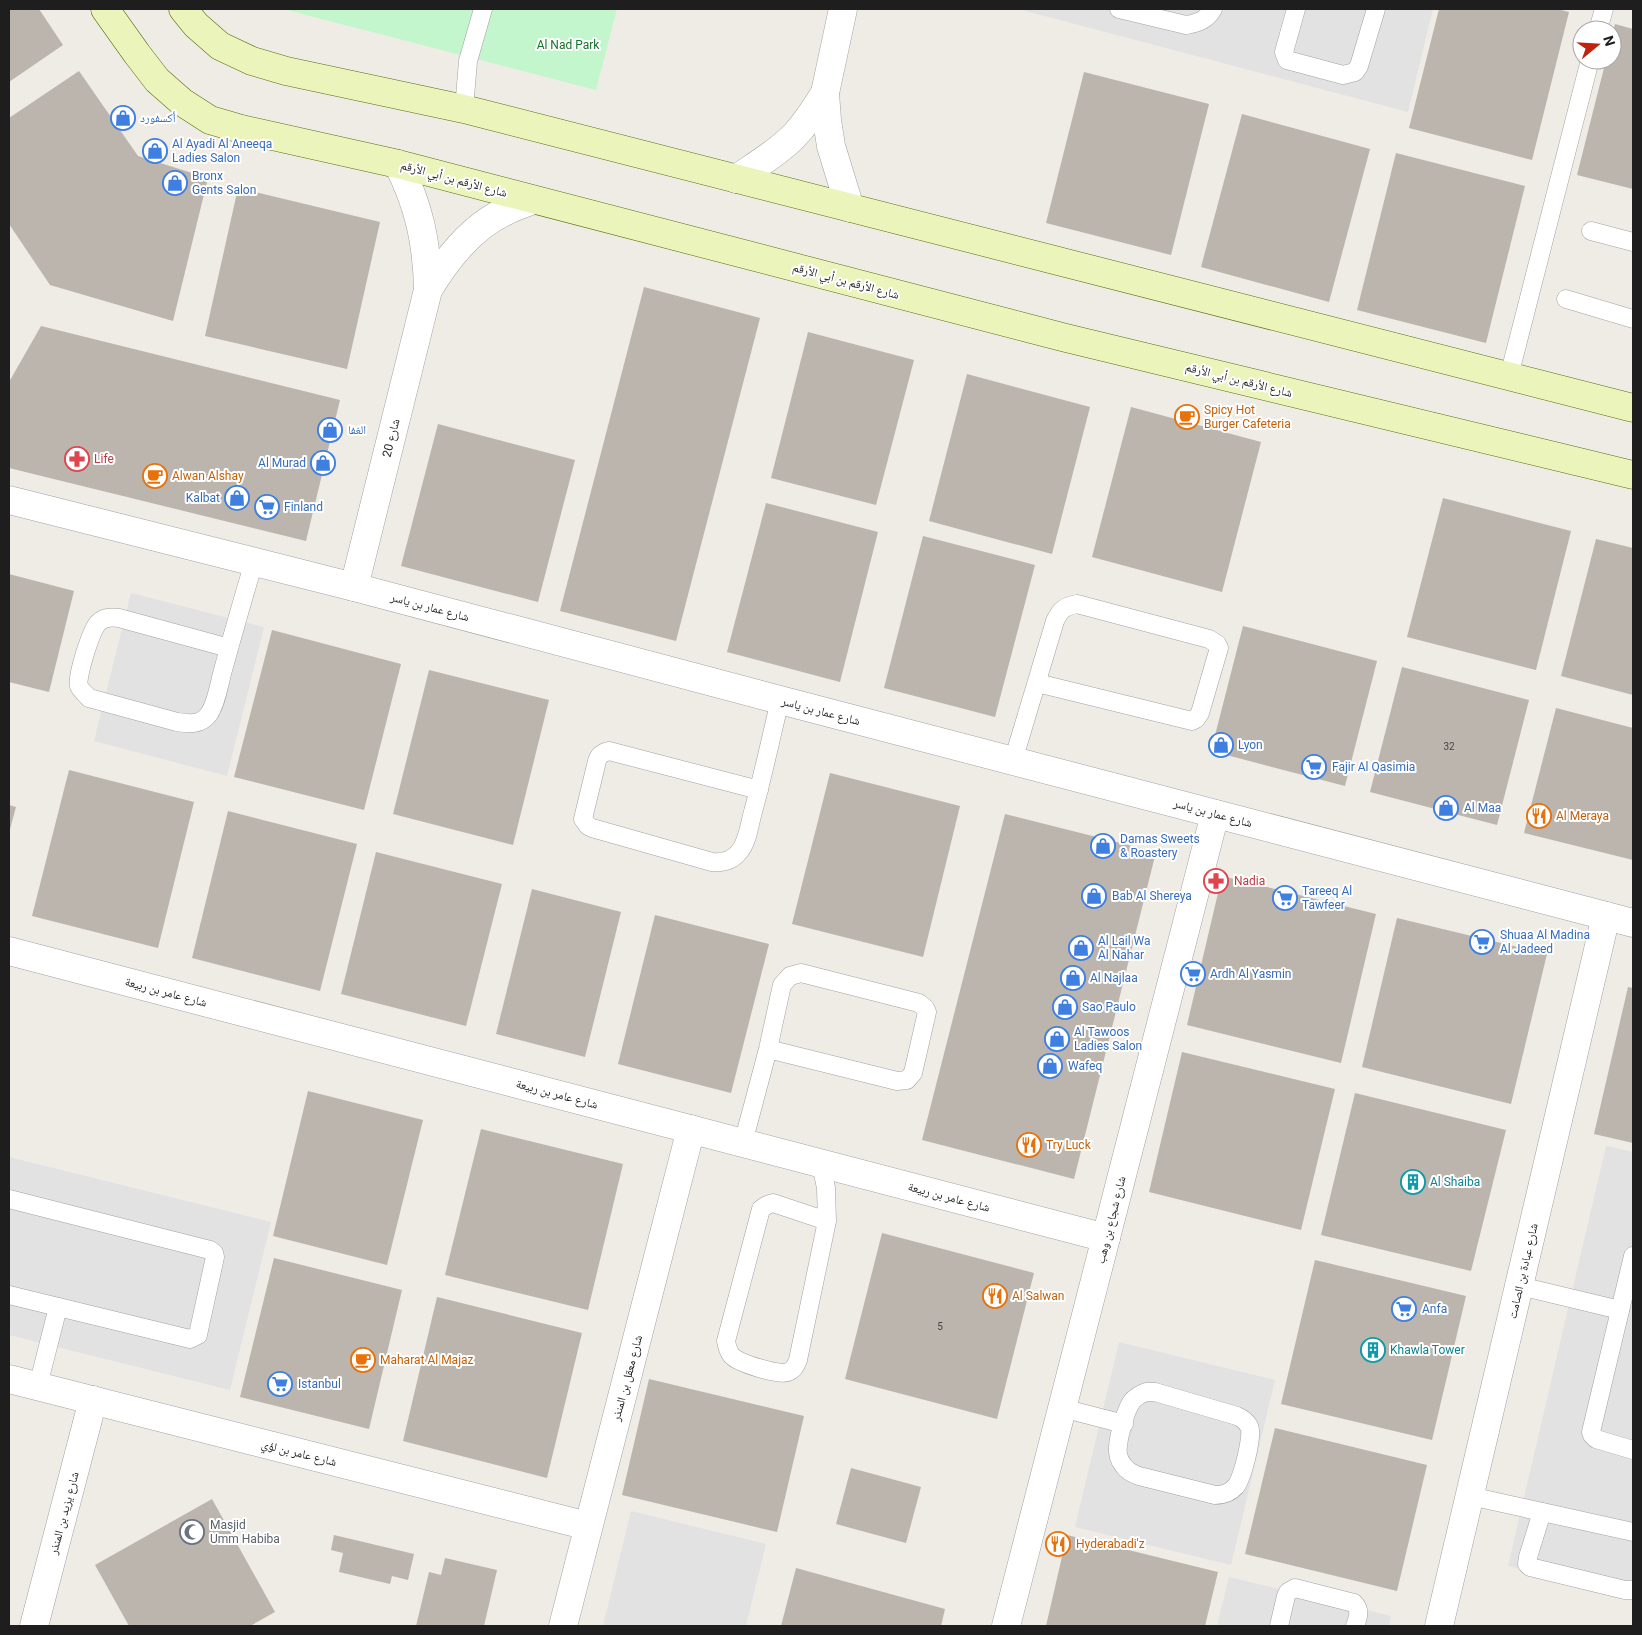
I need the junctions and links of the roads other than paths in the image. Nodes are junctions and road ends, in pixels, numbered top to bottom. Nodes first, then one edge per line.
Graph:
1 (106, 9) edge
2 (483, 9) edge
3 (843, 9) edge
4 (1119, 9) edge
5 (1213, 9) edge
6 (1296, 9) edge
7 (1376, 9) edge
8 (193, 14) edge
9 (1587, 70) edge
10 (825, 93) junction
11 (464, 109) junction
12 (398, 164) junction
13 (736, 179) junction
14 (533, 200) junction
15 (850, 208) junction
16 (1591, 231) dead end
17 (1633, 242) edge
18 (428, 290) junction
19 (1566, 299) dead end
20 (1633, 319) edge
21 (1509, 376) junction
22 (1633, 408) edge
23 (1633, 475) edge
24 (9, 500) edge
25 (254, 562) junction
26 (354, 587) junction
27 (229, 648) junction
28 (1037, 683) junction
29 (780, 700) junction
30 (1014, 761) junction
31 (759, 790) junction
32 (1215, 814) junction
33 (1606, 916) junction
34 (1633, 923) edge
35 (9, 951) edge
36 (768, 1049) junction
37 (691, 1129) junction
38 (743, 1143) junction
39 (821, 1164) junction
40 (9, 1199) edge
41 (827, 1220) junction
42 (1106, 1238) junction
43 (1633, 1256) edge
44 (1520, 1286) junction
45 (9, 1295) edge
46 (58, 1307) junction
47 (1620, 1310) junction
48 (9, 1379) edge
49 (38, 1386) junction
50 (93, 1400) junction
51 (1062, 1408) junction
52 (1124, 1424) junction
53 (1633, 1450) edge
54 (1470, 1496) junction
55 (1542, 1512) junction
56 (588, 1526) junction
57 (1633, 1532) edge
58 (1633, 1590) edge
59 (34, 1626) edge
60 (563, 1626) edge
61 (1006, 1626) edge
62 (1279, 1626) edge
63 (1355, 1626) edge
64 (1439, 1626) edge

1 - 12 street, شارع الأرقم بن أبي الأرقم
2 - 11 lane
3 - 10 street
4 - 5 lane
6 - 7 lane
8 - 11 street
9 - 21 lane
10 - 13 street
10 - 15 street
11 - 13 street
12 - 14 street, شارع الأرقم بن أبي الأرقم
12 - 18 street, شارع 20
13 - 15 street
14 - 18 street, شارع 20
14 - 23 street, شارع الأرقم بن أبي الأرقم
15 - 21 street
16 - 17 lane
18 - 26 street, شارع 20
19 - 20 lane
21 - 22 street
24 - 25 street, شارع عمار بن ياسر
25 - 26 street, شارع عمار بن ياسر
25 - 27 lane
26 - 29 street, شارع عمار بن ياسر
27 - 27 lane
28 - 28 lane
28 - 30 lane
29 - 30 street, شارع عمار بن ياسر
29 - 31 lane
30 - 32 street, شارع عمار بن ياسر
31 - 31 lane
32 - 33 street, شارع عمار بن ياسر
32 - 42 street, شارع شجاع بن وهب
33 - 34 street, شارع عمار بن ياسر
33 - 44 street, شارع عبادة بن الصامت
35 - 37 street, شارع عامر بن ربيعة
36 - 36 lane
36 - 38 lane
37 - 38 street, شارع عامر بن ربيعة
37 - 56 street, شارع معقل بن المنذر
38 - 39 street, شارع عامر بن ربيعة
39 - 41 lane
39 - 42 street, شارع عامر بن ربيعة
40 - 46 lane
41 - 41 lane
42 - 51 street, شارع شجاع بن وهب
43 - 47 lane
44 - 47 lane
44 - 54 street, شارع عبادة بن الصامت
45 - 46 lane
46 - 49 lane
47 - 53 lane
48 - 49 street, شارع عامر بن لؤي
49 - 50 street, شارع عامر بن لؤي
50 - 56 street, شارع عامر بن لؤي
50 - 59 street, شارع يزيد بن المنذر
51 - 52 lane
51 - 61 street, شارع شجاع بن وهب
52 - 52 lane
54 - 55 lane
54 - 64 street, شارع عبادة بن الصامت
55 - 57 lane
55 - 58 lane
56 - 60 street, شارع معقل بن المنذر
62 - 63 lane

